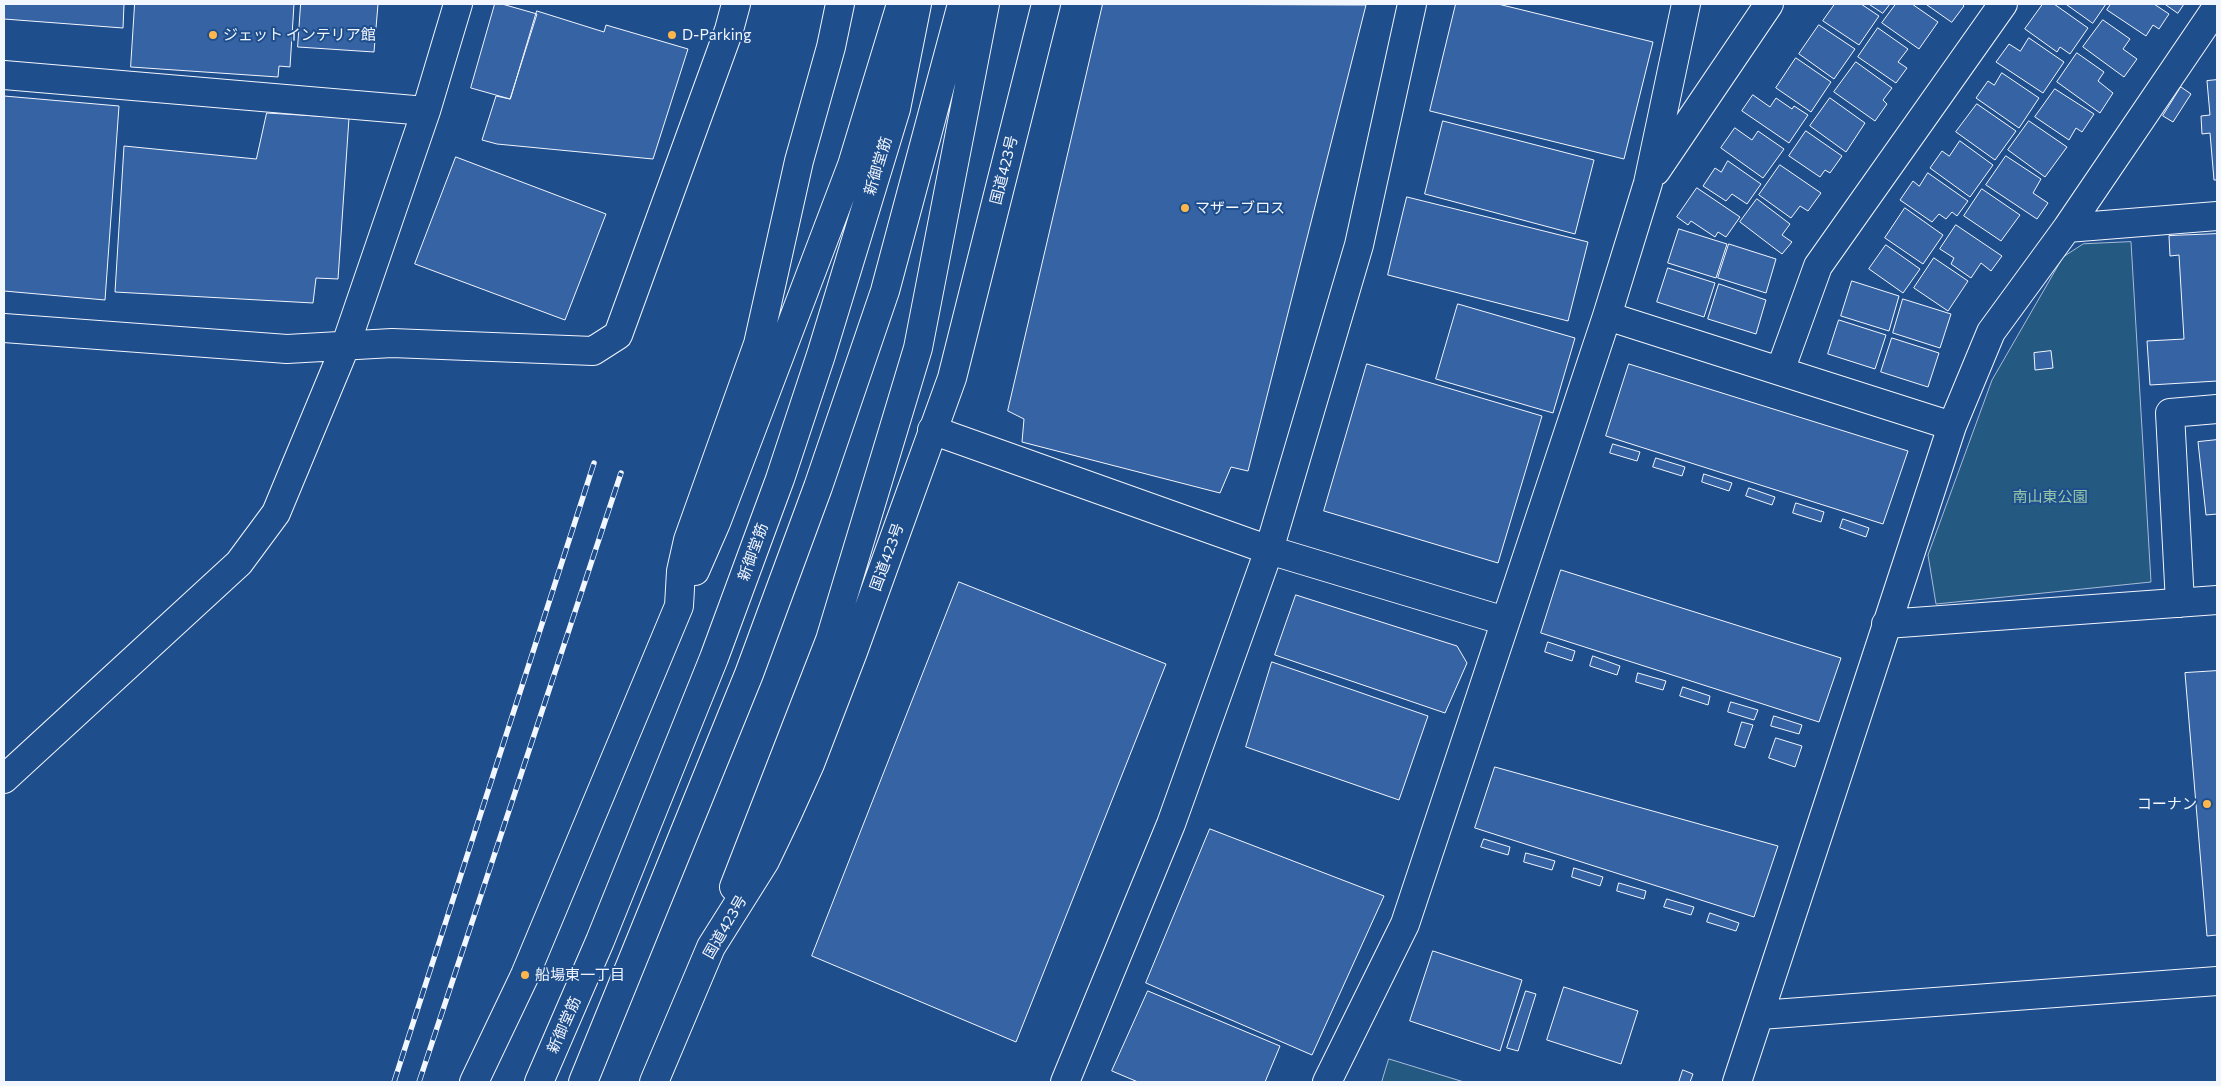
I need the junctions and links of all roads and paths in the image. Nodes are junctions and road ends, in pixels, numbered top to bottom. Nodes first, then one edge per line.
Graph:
1 (458, 4) edge
2 (736, 4) edge
3 (840, 4) edge
4 (901, 4) edge
5 (917, 4) edge
6 (962, 4) edge
7 (985, 4) edge
8 (1046, 4) edge
9 (1412, 4) edge
10 (1686, 4) edge
11 (1769, 4) edge
12 (2004, 4) edge
13 (2213, 19) edge
14 (4, 76) edge
15 (426, 111) junction
16 (1648, 183) junction
17 (2217, 216) edge
18 (2067, 228) junction
19 (1606, 316) junction
20 (4, 328) edge
21 (345, 347) junction
22 (1780, 371) junction
23 (2217, 409) edge
24 (1952, 426) junction
25 (932, 430) junction
26 (1269, 550) junction
27 (2217, 600) edge
28 (2180, 603) junction
29 (679, 606) junction
30 (1505, 621) junction
31 (1886, 624) junction
32 (4, 780) edge
33 (711, 947) junction
34 (2217, 981) edge
35 (1760, 1015) junction
36 (474, 1082) edge
37 (539, 1082) edge
38 (583, 1082) edge
39 (654, 1082) edge
40 (1065, 1082) edge
41 (1327, 1082) edge
42 (1737, 1082) edge

1 - 15 main road
2 - 21 main road
3 - 29 main road
4 - 29 main road
5 - 37 main road, 新御堂筋
6 - 38 main road
7 - 33 main road
8 - 25 main road, 国道423号
9 - 26 main road
10 - 16 main road
11 - 16 main road
12 - 22 main road
13 - 18 main road
14 - 15 main road
15 - 21 main road
16 - 19 main road
17 - 18 main road
18 - 24 main road
19 - 22 main road
19 - 30 main road
20 - 21 main road
21 - 32 main road
22 - 24 main road
23 - 28 main road
24 - 31 main road
25 - 26 main road
25 - 33 main road, 国道423号
26 - 30 main road
26 - 40 main road
27 - 28 main road
28 - 31 main road
29 - 36 main road
30 - 41 main road
31 - 35 main road
33 - 39 main road, 国道423号
34 - 35 main road
35 - 42 main road

